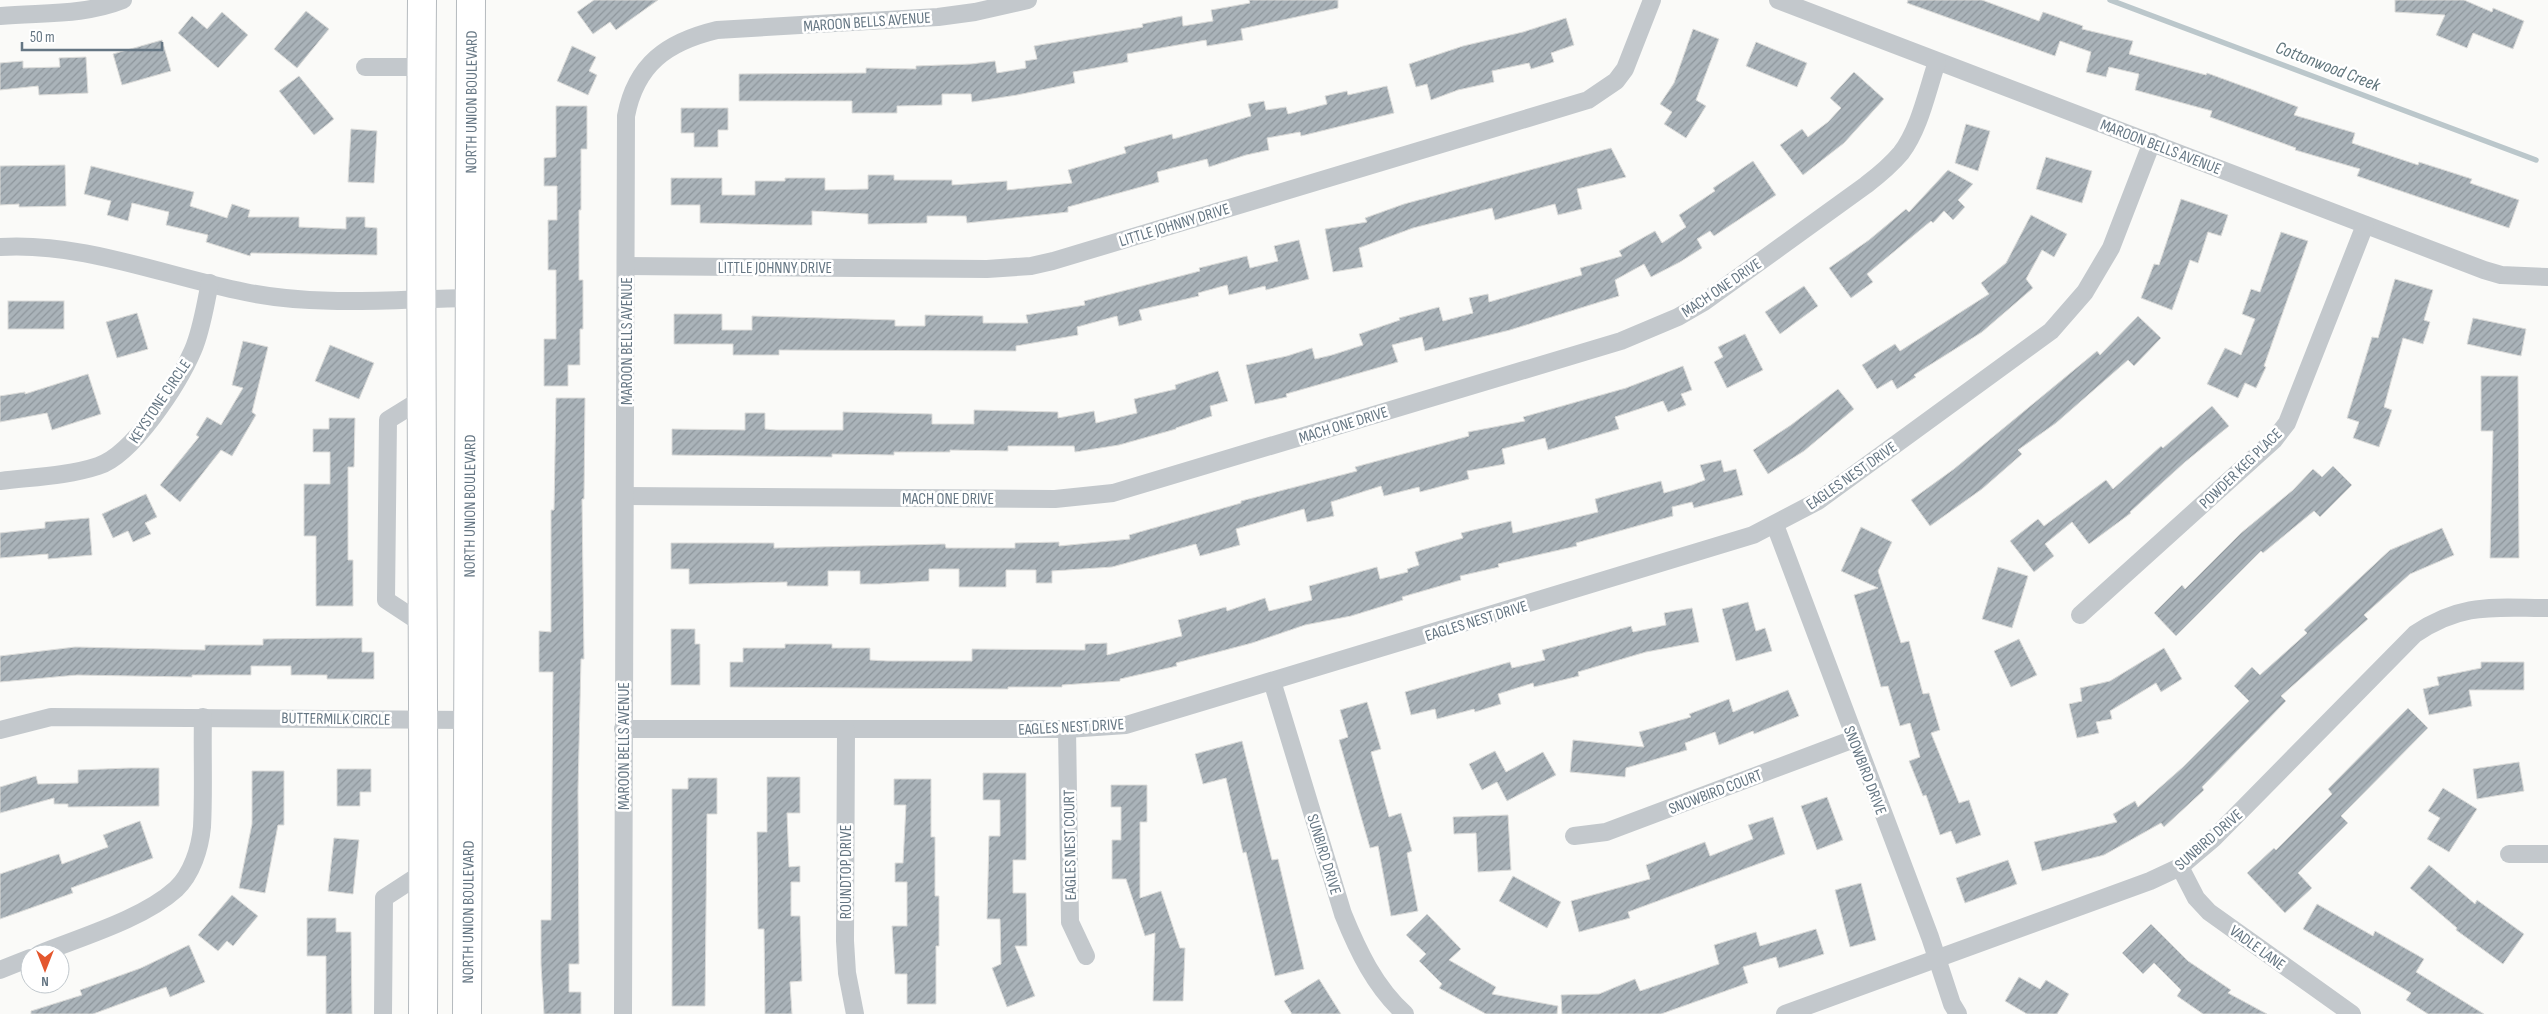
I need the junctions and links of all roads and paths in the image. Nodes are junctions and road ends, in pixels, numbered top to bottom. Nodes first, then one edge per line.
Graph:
1 (123, 0) edge
2 (422, 0) edge
3 (471, 0) edge
4 (1028, 0) edge
5 (1652, 0) edge
6 (1778, 0) edge
7 (0, 16) edge
8 (1937, 62) junction
9 (365, 67) dead end
10 (421, 67) junction
11 (2152, 142) junction
12 (2365, 225) junction
13 (0, 247) edge
14 (626, 266) junction
15 (2548, 277) edge
16 (210, 283) junction
17 (468, 298) junction
18 (421, 299) junction
19 (422, 399) junction
20 (0, 481) edge
21 (625, 496) junction
22 (1775, 526) junction
23 (2548, 608) edge
24 (2080, 615) dead end
25 (424, 625) junction
26 (1272, 680) junction
27 (203, 716) junction
28 (425, 720) junction
29 (468, 720) junction
30 (623, 729) junction
31 (1067, 729) junction
32 (0, 730) edge
33 (846, 730) junction
34 (1854, 739) junction
35 (1574, 836) dead end
36 (2509, 854) dead end
37 (2548, 854) edge
38 (2180, 867) junction
39 (424, 872) junction
40 (63, 944) edge
41 (1086, 956) dead end
42 (1936, 959) junction
43 (20, 962) edge
44 (0, 970) edge
45 (383, 1014) edge
46 (423, 1014) edge
47 (467, 1014) edge
48 (623, 1014) edge
49 (855, 1014) edge
50 (1405, 1014) edge
51 (1785, 1014) edge
52 (1958, 1014) edge
53 (2352, 1014) edge

1 - 7 street
2 - 10 main road
3 - 17 main road, NORTH UNION BOULEVARD
4 - 14 street, MAROON BELLS AVENUE
5 - 14 street, LITTLE JOHNNY DRIVE
6 - 8 street, MAROON BELLS AVENUE
8 - 11 street, MAROON BELLS AVENUE
8 - 21 street, MACH ONE DRIVE
9 - 10 street
10 - 18 main road
11 - 12 street, MAROON BELLS AVENUE
11 - 22 street, EAGLES NEST DRIVE
12 - 15 street, MAROON BELLS AVENUE
12 - 24 street, POWDER KEG PLACE
13 - 16 street
14 - 21 street, MAROON BELLS AVENUE
16 - 18 street
16 - 20 street, KEYSTONE CIRCLE
17 - 18 street
17 - 29 main road, NORTH UNION BOULEVARD
18 - 19 main road
19 - 25 main road
19 - 25 street
21 - 30 street, MAROON BELLS AVENUE
22 - 26 street, EAGLES NEST DRIVE
22 - 34 street, SNOWBIRD DRIVE
23 - 38 street, SUNBIRD DRIVE
25 - 28 main road
26 - 31 street, EAGLES NEST DRIVE
26 - 50 street, SUNBIRD DRIVE
27 - 28 street, BUTTERMILK CIRCLE
27 - 32 street, BUTTERMILK CIRCLE
27 - 40 street
28 - 29 street, BUTTERMILK CIRCLE
28 - 39 main road
29 - 47 main road, NORTH UNION BOULEVARD
30 - 33 street, EAGLES NEST DRIVE
30 - 48 street, MAROON BELLS AVENUE
31 - 33 street, EAGLES NEST DRIVE
31 - 41 street, EAGLES NEST COURT
33 - 49 street, ROUNDTOP DRIVE
34 - 35 street, SNOWBIRD COURT
34 - 42 street, SNOWBIRD DRIVE
36 - 37 street
38 - 42 street, SUNBIRD DRIVE
38 - 53 street, VADLE LANE
39 - 45 street
39 - 46 main road
42 - 51 street, SUNBIRD DRIVE
42 - 52 street, SNOWBIRD DRIVE
43 - 44 street

